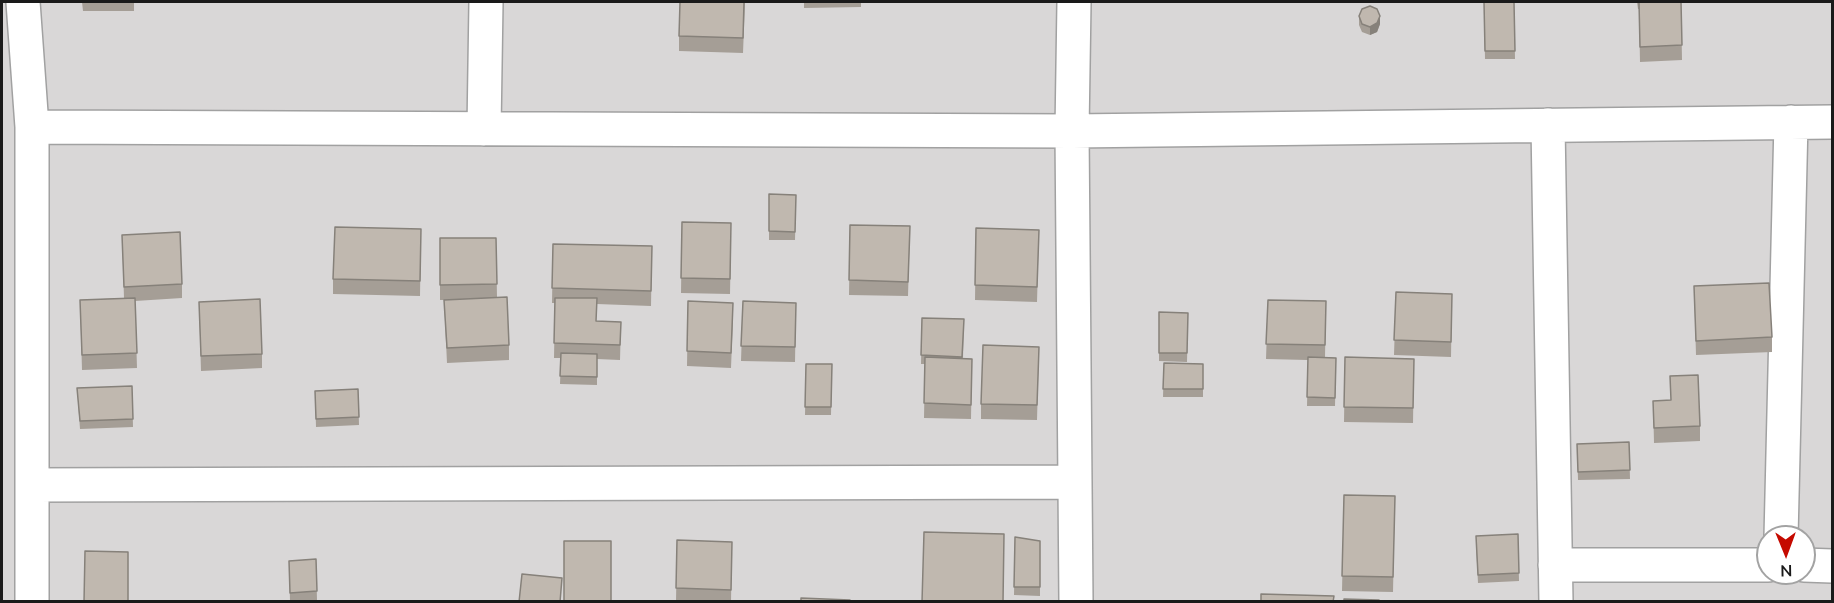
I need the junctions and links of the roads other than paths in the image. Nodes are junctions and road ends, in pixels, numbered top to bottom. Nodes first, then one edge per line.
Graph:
1 (24, 2) edge
2 (486, 2) edge
3 (1074, 2) edge
4 (1791, 122) junction
5 (1833, 122) edge
6 (1548, 125) junction
7 (32, 127) junction
8 (484, 129) junction
9 (1072, 131) junction
10 (1075, 482) junction
11 (32, 484) junction
12 (1781, 525) edge
13 (1555, 565) junction
14 (1756, 565) edge
15 (1816, 565) edge
16 (1833, 566) edge
17 (32, 602) edge
18 (1076, 602) edge
19 (1556, 602) edge

1 - 7 street
2 - 8 street
3 - 9 street
4 - 5 street
4 - 6 street
4 - 12 street
6 - 9 street
6 - 13 street
7 - 8 street
7 - 11 street
8 - 9 street
9 - 10 street
10 - 11 street
10 - 18 street
11 - 17 street
13 - 14 street
13 - 19 street
15 - 16 street

